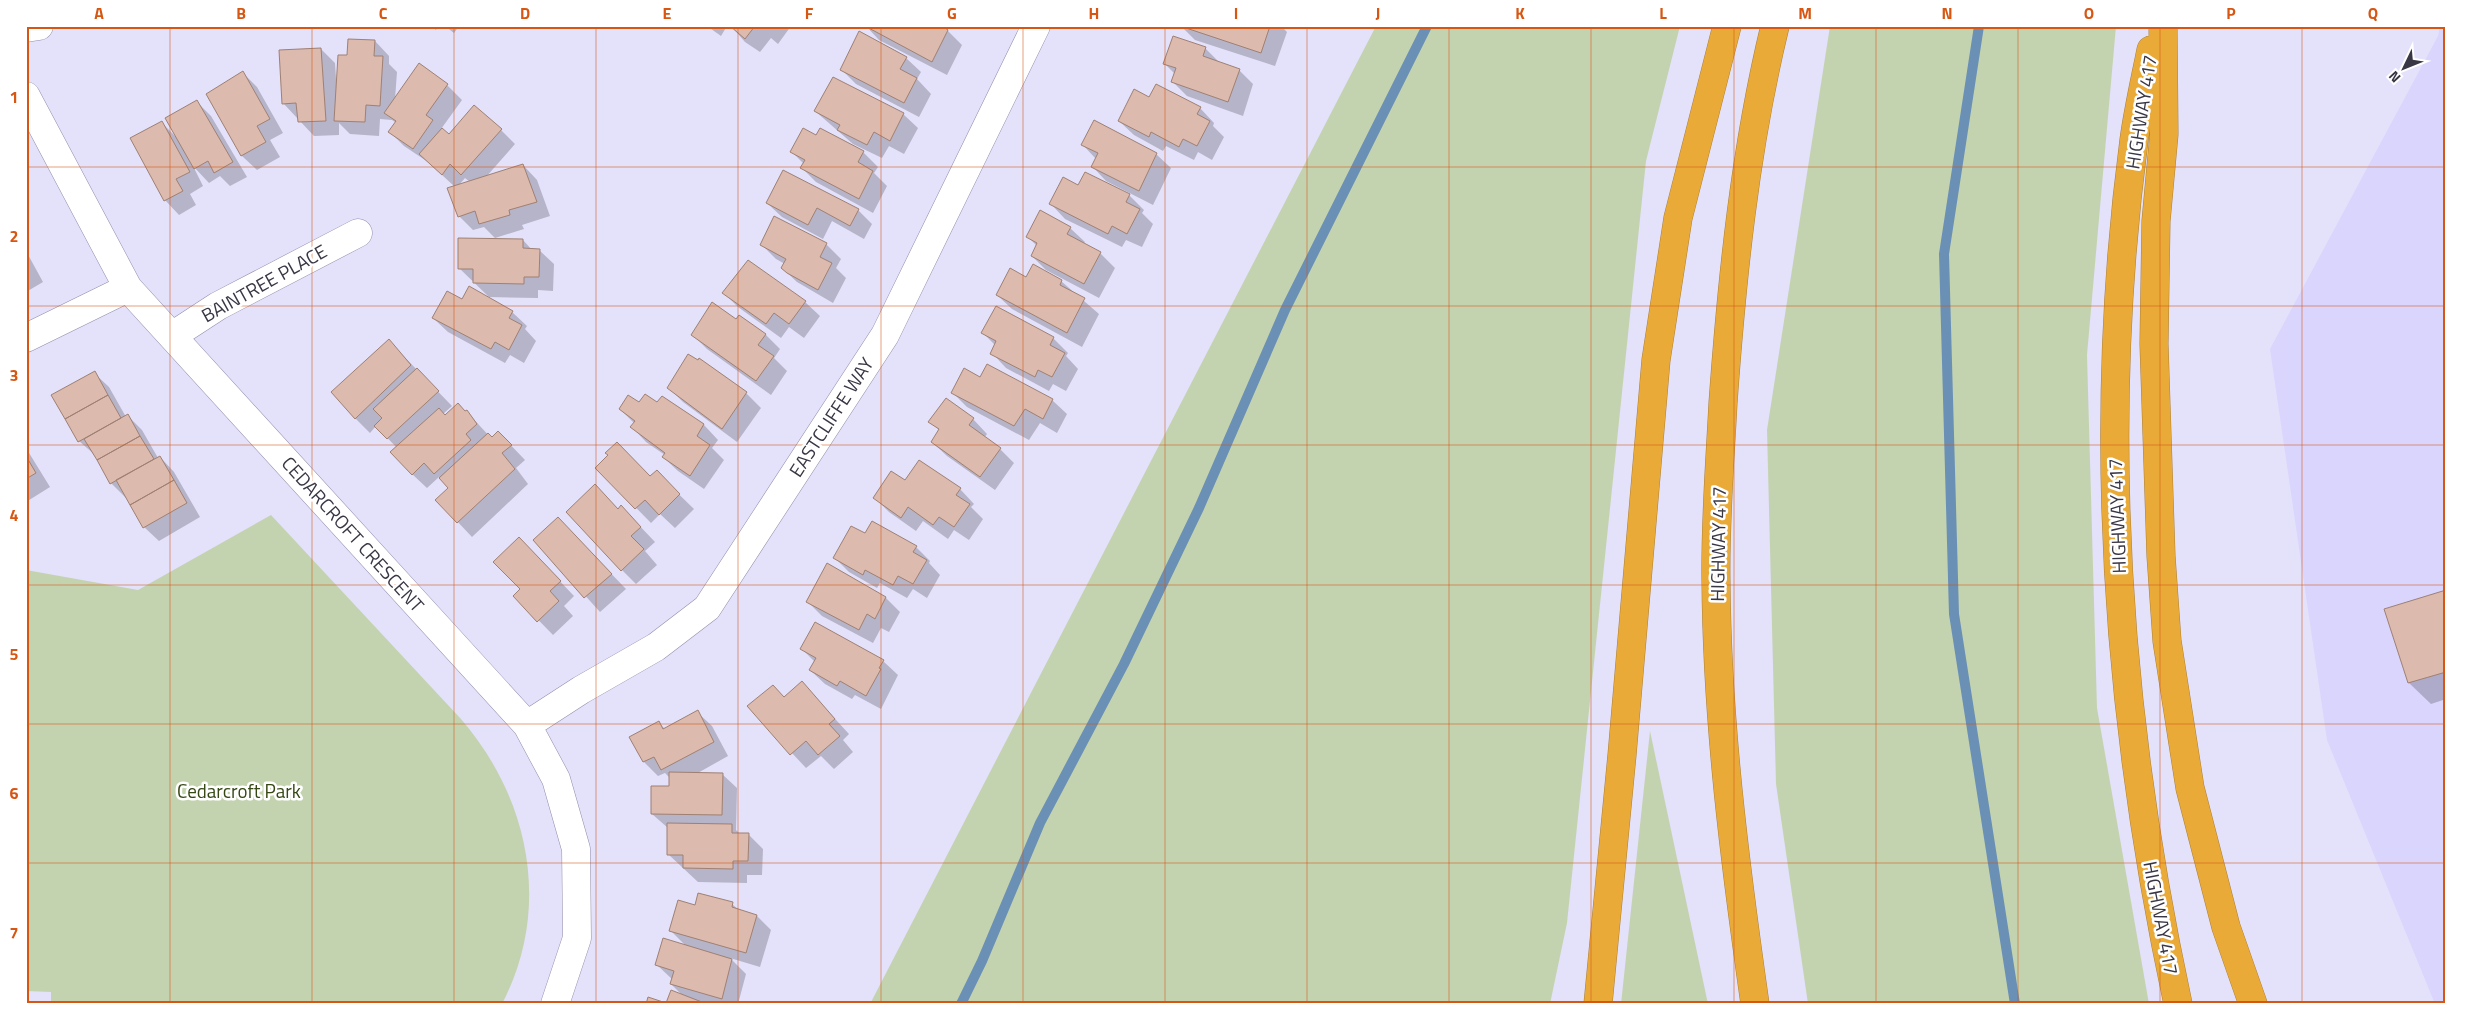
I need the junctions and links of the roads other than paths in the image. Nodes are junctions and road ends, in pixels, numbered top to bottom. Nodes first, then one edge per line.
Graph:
1 (39, 26) edge
2 (1036, 26) edge
3 (1727, 26) edge
4 (1775, 26) edge
5 (2155, 26) edge
6 (2163, 26) edge
7 (26, 28) edge
8 (26, 96) edge
9 (358, 232) dead end
10 (128, 288) junction
11 (172, 336) junction
12 (26, 338) edge
13 (527, 725) junction
14 (556, 1004) edge
15 (1598, 1004) edge
16 (1755, 1004) edge
17 (2178, 1004) edge
18 (2253, 1004) edge

1 - 7 street
2 - 13 street, EASTCLIFFE WAY
3 - 15 highway
4 - 16 highway, HIGHWAY 417
5 - 17 highway, HIGHWAY 417
6 - 18 highway
8 - 10 street, CEDARCROFT CRESCENT
9 - 11 street, BAINTREE PLACE
10 - 11 street, CEDARCROFT CRESCENT
10 - 12 street
11 - 13 street, CEDARCROFT CRESCENT
13 - 14 street, CEDARCROFT CRESCENT

